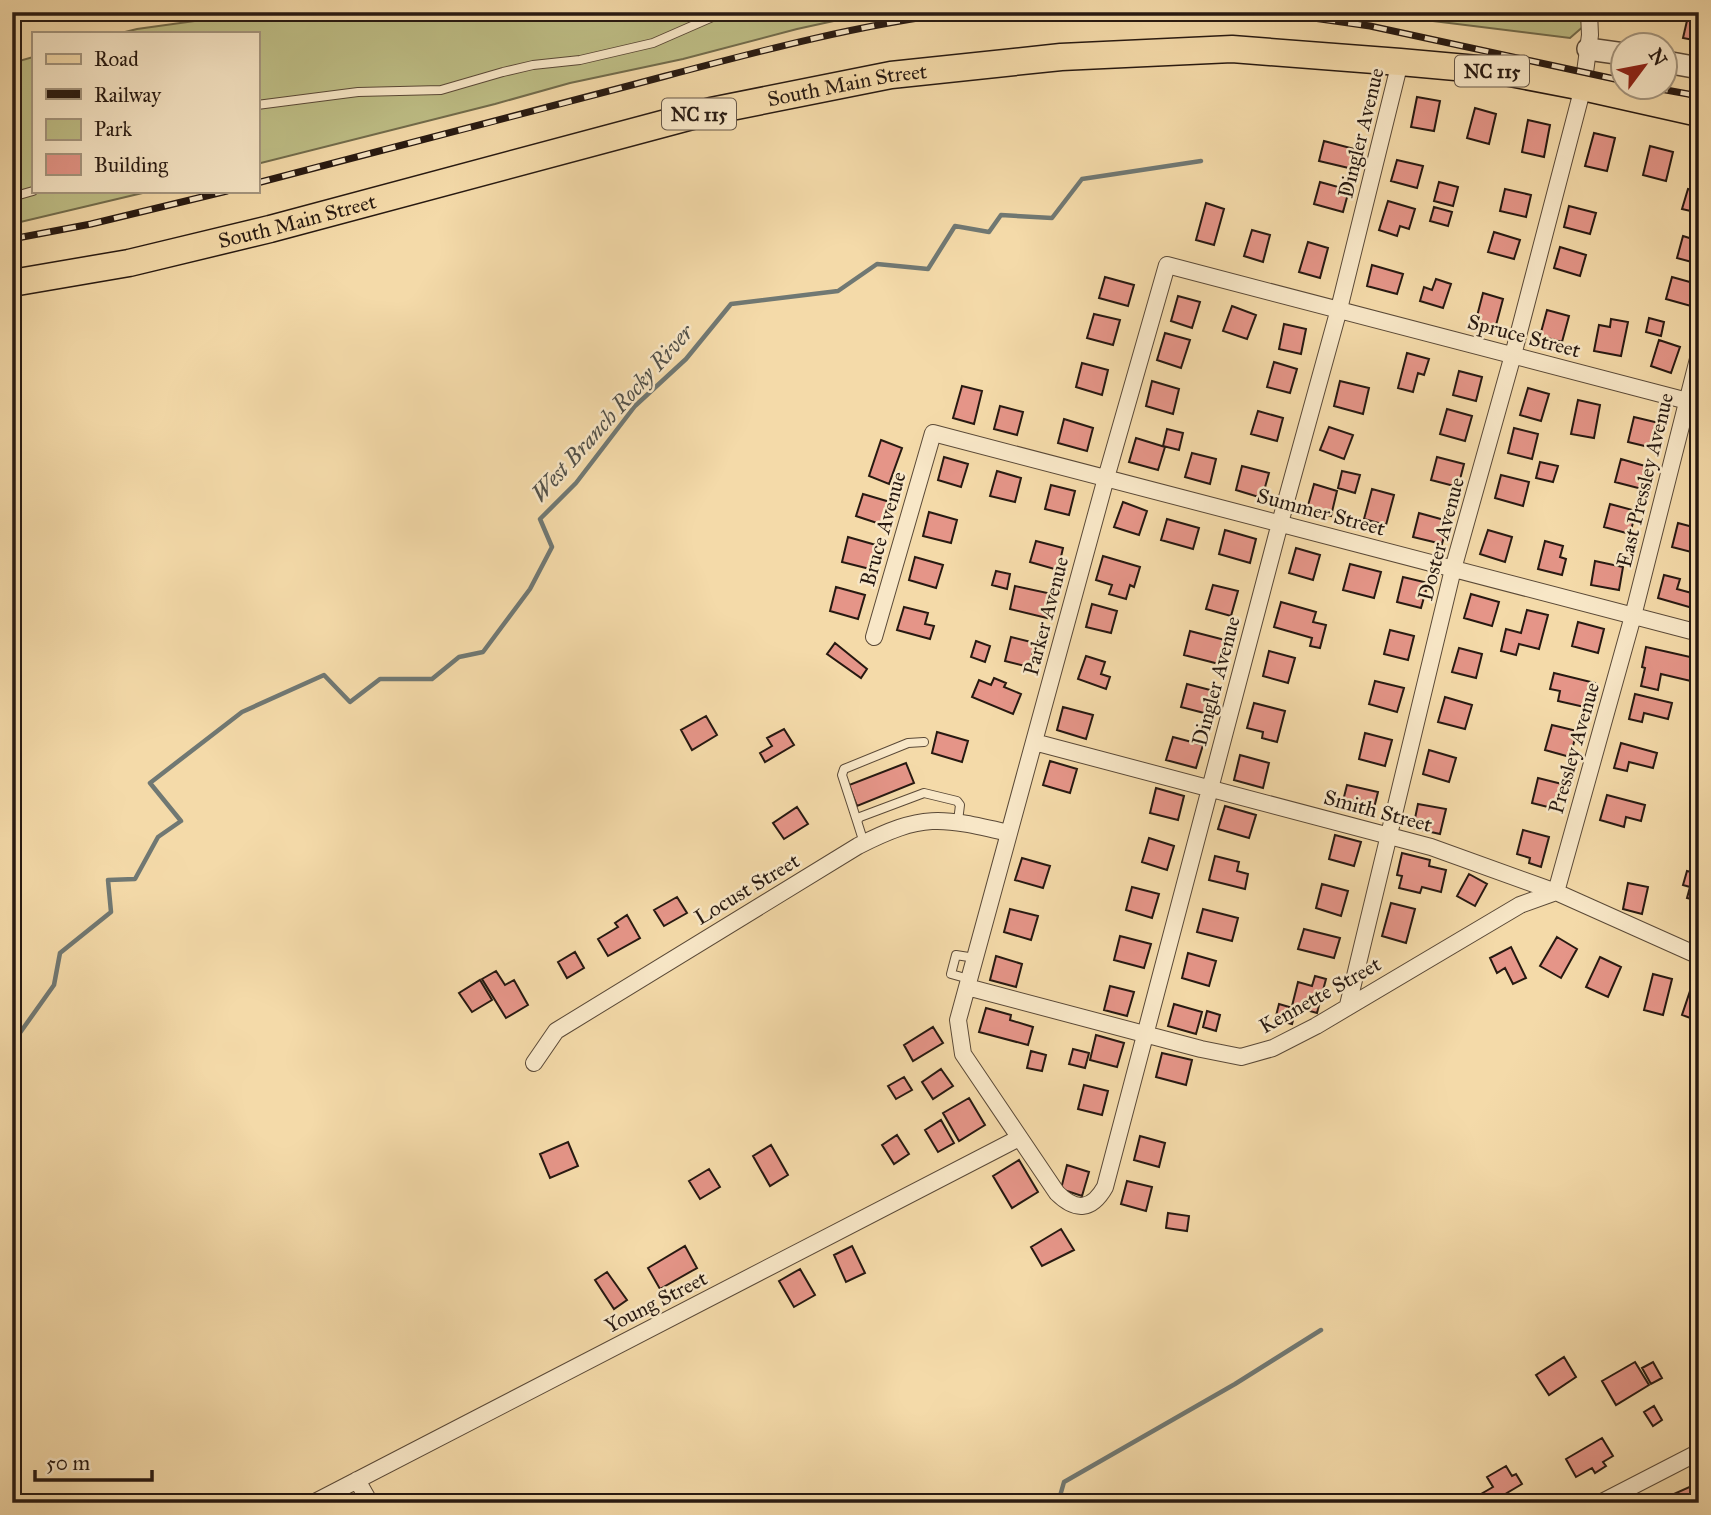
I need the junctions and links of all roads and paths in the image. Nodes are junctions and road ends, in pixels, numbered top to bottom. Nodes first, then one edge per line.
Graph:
1 (724, 12) edge
2 (1589, 12) edge
3 (1588, 49) junction
4 (1610, 52) edge
5 (1400, 62) junction
6 (1680, 65) edge
7 (1699, 68) edge
8 (1583, 87) junction
9 (259, 105) edge
10 (1699, 113) edge
11 (32, 191) edge
12 (12, 197) edge
13 (12, 283) edge
14 (1339, 309) junction
15 (1513, 355) junction
16 (1699, 355) edge
17 (1692, 402) edge
18 (933, 433) joint
19 (1106, 478) junction
20 (1280, 523) junction
21 (1454, 569) junction
22 (1633, 616) junction
23 (1699, 633) edge
24 (874, 636) dead end
25 (924, 742) dead end
26 (1034, 742) junction
27 (1210, 789) junction
28 (857, 821) junction
29 (958, 821) junction
30 (1009, 833) junction
31 (1388, 835) junction
32 (864, 843) junction
33 (1556, 892) junction
34 (1699, 956) edge
35 (968, 983) junction
36 (1348, 1005) junction
37 (1145, 1034) junction
38 (534, 1063) dead end
39 (1019, 1138) junction
40 (1699, 1452) edge
41 (357, 1480) junction
42 (313, 1503) edge
43 (370, 1503) edge
44 (1600, 1503) edge

1 - 9 lane
2 - 3 street, Doster Avenue
3 - 4 street
3 - 8 street, Doster Avenue
5 - 8 main road, South Main Street / NC 115
5 - 13 main road, South Main Street / NC 115
5 - 14 street, Dingler Avenue
6 - 7 street
8 - 10 main road, South Main Street / NC 115
8 - 15 street, Doster Avenue
11 - 12 lane
14 - 15 street, Spruce Street
14 - 19 street, Parker Avenue
14 - 20 street, Dingler Avenue
15 - 17 street, Spruce Street
15 - 21 street, Doster Avenue
16 - 17 street, East Pressley Avenue
17 - 22 street, East Pressley Avenue
18 - 19 street, Summer Street
18 - 24 street, Bruce Avenue
19 - 20 street, Summer Street
19 - 26 street, Parker Avenue
20 - 21 street, Summer Street
20 - 27 street, Dingler Avenue
21 - 22 street, Summer Street
21 - 31 street, Doster Avenue
22 - 23 street, Summer Street
22 - 33 street, Pressley Avenue
25 - 28 lane
26 - 27 street, Smith Street
26 - 30 street, Parker Avenue
27 - 31 street, Smith Street
27 - 37 street, Dingler Avenue
28 - 29 lane
28 - 32 lane
29 - 30 street, Locust Street
29 - 32 street, Locust Street
30 - 35 street, Parker Avenue
31 - 33 street, Smith Street
31 - 36 street, Doster Avenue
32 - 38 street, Locust Street
33 - 34 street, Smith Street
33 - 36 street, Kennette Street
35 - 37 street, Kennette Street
35 - 39 street, Parker Avenue
36 - 37 street, Kennette Street
37 - 39 street, Dingler Avenue
39 - 41 street, Young Street
40 - 44 street
41 - 42 street, Young Street
41 - 43 street

